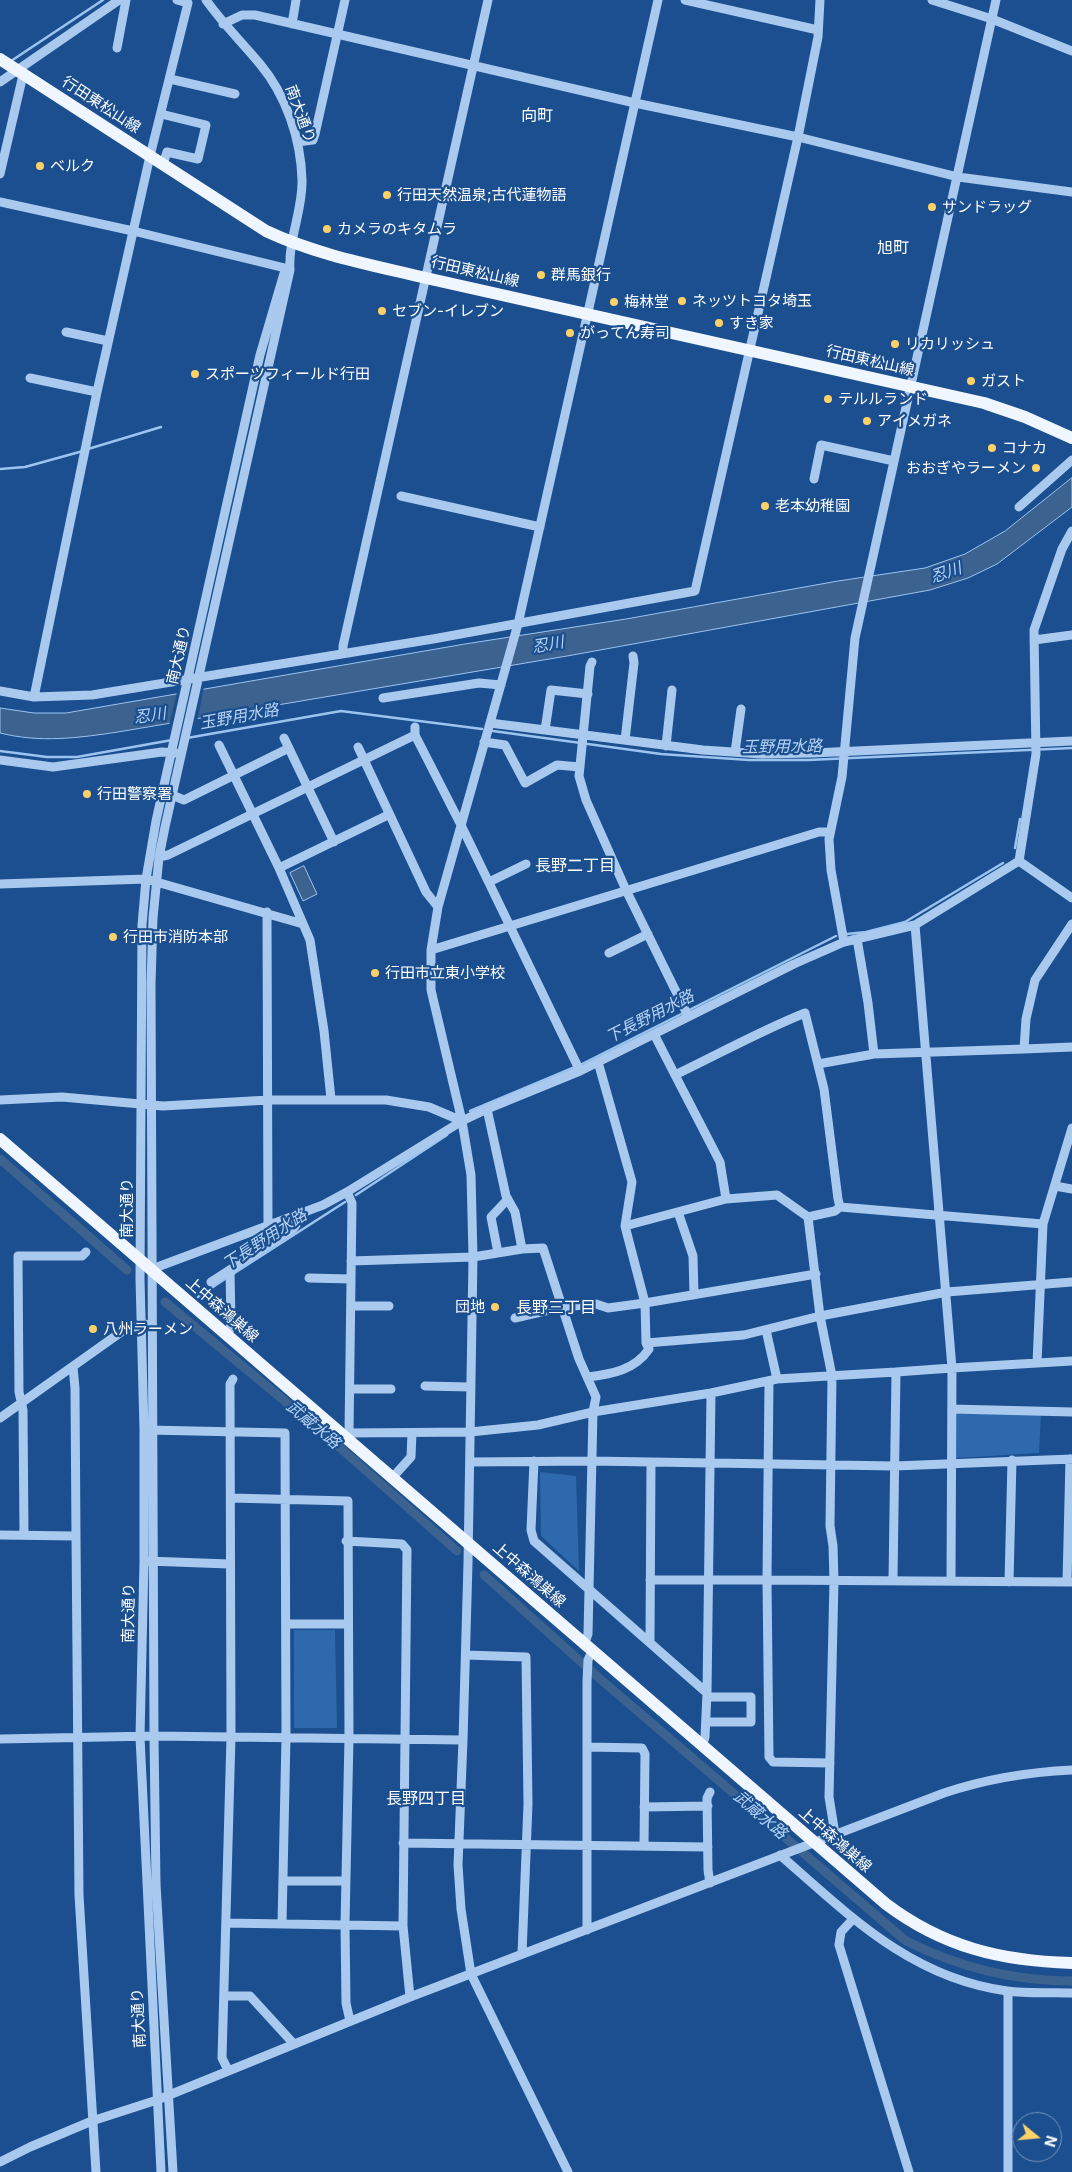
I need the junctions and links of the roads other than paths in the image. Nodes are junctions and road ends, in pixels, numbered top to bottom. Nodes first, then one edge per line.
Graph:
1 (119, 0) edge
2 (126, 0) edge
3 (178, 0) edge
4 (206, 0) edge
5 (296, 0) edge
6 (345, 0) edge
7 (488, 0) edge
8 (658, 0) edge
9 (685, 0) edge
10 (820, 0) edge
11 (932, 0) edge
12 (996, 0) edge
13 (992, 19) junction
14 (222, 24) junction
15 (292, 24) junction
16 (818, 30) junction
17 (338, 35) junction
18 (117, 48) dead end
19 (1072, 51) edge
20 (0, 59) edge
21 (474, 66) junction
22 (20, 72) junction
23 (170, 80) junction
24 (0, 82) edge
25 (235, 94) dead end
26 (634, 103) junction
27 (161, 114) junction
28 (798, 137) junction
29 (297, 142) junction
30 (150, 156) junction
31 (163, 164) junction
32 (0, 174) edge
33 (958, 177) junction
34 (1072, 192) edge
35 (0, 202) edge
36 (133, 230) junction
37 (292, 243) junction
38 (288, 265) junction
39 (426, 278) junction
40 (588, 314) junction
41 (66, 332) dead end
42 (108, 341) junction
43 (750, 350) junction
44 (30, 378) dead end
45 (911, 386) junction
46 (97, 392) junction
47 (1072, 438) edge
48 (1072, 460) edge
49 (894, 461) junction
50 (814, 479) dead end
51 (401, 496) dead end
52 (1019, 507) dead end
53 (540, 527) junction
54 (1072, 531) edge
55 (518, 626) junction
56 (1072, 635) edge
57 (1034, 640) junction
58 (343, 653) junction
59 (633, 656) dead end
60 (592, 662) dead end
61 (198, 682) junction
62 (187, 683) junction
63 (501, 685) junction
64 (672, 690) dead end
65 (0, 691) edge
66 (588, 694) junction
67 (34, 698) junction
68 (383, 698) dead end
69 (741, 709) dead end
70 (490, 723) junction
71 (545, 730) junction
72 (284, 738) dead end
73 (582, 740) junction
74 (625, 740) junction
75 (1072, 740) edge
76 (484, 742) junction
77 (219, 745) dead end
78 (666, 746) junction
79 (358, 747) dead end
80 (290, 748) junction
81 (1036, 748) junction
82 (172, 749) junction
83 (735, 752) junction
84 (182, 754) junction
85 (844, 756) junction
86 (363, 758) junction
87 (0, 760) edge
88 (580, 767) junction
89 (234, 776) junction
90 (309, 787) junction
91 (172, 795) junction
92 (253, 814) junction
93 (388, 815) junction
94 (461, 825) junction
95 (830, 832) junction
96 (334, 842) junction
97 (159, 856) junction
98 (1018, 861) junction
99 (526, 864) dead end
100 (279, 868) junction
101 (146, 879) junction
102 (156, 882) junction
103 (489, 882) junction
104 (0, 884) edge
105 (626, 890) junction
106 (1072, 898) edge
107 (438, 907) junction
108 (267, 912) junction
109 (303, 924) junction
110 (1072, 924) edge
111 (915, 925) junction
112 (511, 926) junction
113 (648, 934) junction
114 (857, 939) junction
115 (844, 942) junction
116 (431, 950) junction
117 (609, 953) dead end
118 (687, 1013) junction
119 (654, 1034) junction
120 (1072, 1047) edge
121 (1024, 1049) junction
122 (927, 1051) junction
123 (874, 1054) junction
124 (598, 1062) junction
125 (818, 1064) junction
126 (578, 1067) junction
127 (675, 1075) junction
128 (330, 1099) junction
129 (0, 1100) edge
130 (268, 1100) junction
131 (146, 1104) junction
132 (487, 1109) junction
133 (462, 1121) junction
134 (1072, 1128) edge
135 (0, 1139) edge
136 (1055, 1186) junction
137 (1072, 1189) edge
138 (347, 1192) junction
139 (508, 1199) junction
140 (726, 1199) junction
141 (840, 1207) junction
142 (678, 1212) junction
143 (939, 1216) junction
144 (296, 1217) junction
145 (808, 1217) junction
146 (1044, 1224) junction
147 (624, 1226) junction
148 (268, 1228) junction
149 (522, 1249) junction
150 (86, 1252) dead end
151 (498, 1253) junction
152 (473, 1257) junction
153 (141, 1260) junction
154 (351, 1261) junction
155 (152, 1269) junction
156 (230, 1273) junction
157 (816, 1274) junction
158 (309, 1278) dead end
159 (351, 1278) junction
160 (211, 1282) dead end
161 (1072, 1282) edge
162 (1040, 1285) junction
163 (947, 1292) junction
164 (694, 1295) junction
165 (645, 1303) junction
166 (351, 1306) junction
167 (390, 1306) dead end
168 (562, 1307) junction
169 (820, 1316) junction
170 (515, 1318) dead end
171 (152, 1323) junction
172 (141, 1325) junction
173 (766, 1330) junction
174 (228, 1336) junction
175 (646, 1343) junction
176 (1072, 1361) edge
177 (1037, 1363) junction
178 (73, 1367) junction
179 (952, 1368) junction
180 (896, 1372) junction
181 (588, 1376) junction
182 (832, 1376) junction
183 (233, 1379) dead end
184 (773, 1381) junction
185 (425, 1386) dead end
186 (470, 1387) junction
187 (350, 1388) junction
188 (392, 1389) dead end
189 (711, 1392) junction
190 (22, 1404) junction
191 (952, 1409) junction
192 (593, 1412) junction
193 (1072, 1412) edge
194 (2, 1413) edge
195 (144, 1430) junction
196 (230, 1430) junction
197 (154, 1431) junction
198 (412, 1432) junction
199 (470, 1432) junction
200 (347, 1435) junction
201 (1071, 1459) edge
202 (1012, 1460) junction
203 (534, 1461) junction
204 (591, 1461) junction
205 (470, 1462) junction
206 (651, 1462) junction
207 (710, 1463) junction
208 (768, 1464) junction
209 (952, 1464) junction
210 (831, 1465) junction
211 (895, 1466) junction
212 (392, 1478) junction
213 (231, 1498) junction
214 (286, 1500) junction
215 (0, 1535) edge
216 (24, 1535) junction
217 (76, 1536) junction
218 (1070, 1539) edge
219 (346, 1541) junction
220 (469, 1544) junction
221 (149, 1561) junction
222 (229, 1564) junction
223 (650, 1580) junction
224 (707, 1580) junction
225 (767, 1580) junction
226 (893, 1580) junction
227 (951, 1580) junction
228 (834, 1581) junction
229 (1009, 1582) junction
230 (1069, 1582) edge
231 (588, 1590) junction
232 (286, 1624) junction
233 (347, 1624) junction
234 (650, 1642) junction
235 (588, 1651) junction
236 (466, 1655) junction
237 (707, 1695) junction
238 (706, 1722) junction
239 (154, 1736) junction
240 (140, 1737) junction
241 (231, 1737) junction
242 (286, 1737) junction
243 (77, 1738) junction
244 (349, 1738) junction
245 (0, 1739) edge
246 (404, 1739) junction
247 (463, 1740) junction
248 (587, 1747) junction
249 (702, 1747) junction
250 (830, 1763) junction
251 (1072, 1770) edge
252 (710, 1792) dead end
253 (708, 1806) junction
254 (644, 1807) junction
255 (835, 1834) junction
256 (403, 1843) junction
257 (458, 1844) junction
258 (809, 1844) junction
259 (526, 1845) junction
260 (587, 1846) junction
261 (644, 1846) junction
262 (708, 1847) junction
263 (784, 1853) junction
264 (283, 1881) junction
265 (346, 1881) junction
266 (710, 1883) junction
267 (853, 1919) junction
268 (226, 1923) junction
269 (282, 1924) junction
270 (345, 1924) junction
271 (403, 1926) junction
272 (587, 1930) junction
273 (522, 1954) junction
274 (1072, 1963) edge
275 (471, 1974) junction
276 (1008, 1992) junction
277 (1072, 1993) edge
278 (225, 1996) junction
279 (410, 1997) junction
280 (350, 2021) junction
281 (293, 2043) junction
282 (228, 2070) junction
283 (169, 2095) junction
284 (157, 2100) junction
285 (92, 2121) junction
286 (0, 2162) edge
287 (96, 2172) edge
288 (161, 2172) edge
289 (173, 2172) edge
290 (568, 2172) edge
291 (909, 2172) edge
292 (1008, 2172) edge

1 - 22 street
2 - 18 street
3 - 23 street
4 - 14 street, 南大通り
5 - 15 street
6 - 17 street
7 - 21 street
8 - 26 street
9 - 16 street
10 - 16 street
11 - 13 street
12 - 13 street
13 - 19 street
13 - 33 street
14 - 15 street
14 - 29 street, 南大通り
15 - 17 street
16 - 28 street
17 - 21 street
17 - 29 street
20 - 22 main road, 行田東松山線
21 - 26 street
21 - 39 street
22 - 24 street
22 - 30 main road, 行田東松山線
22 - 32 street
23 - 25 street
23 - 27 street
26 - 28 street
26 - 40 street
27 - 30 street
27 - 31 street
28 - 33 street
28 - 43 street
29 - 37 street, 南大通り
30 - 31 main road, 行田東松山線
30 - 36 street
31 - 37 main road, 行田東松山線
33 - 34 street
33 - 45 street
35 - 36 street
36 - 38 street
36 - 42 street
37 - 38 street, 南大通り
37 - 39 main road, 行田東松山線
38 - 61 street, 南大通り
38 - 62 street, 南大通り
39 - 40 main road, 行田東松山線
39 - 58 street
40 - 43 main road, 行田東松山線
40 - 53 street
41 - 42 street
42 - 46 street
43 - 45 main road, 行田東松山線
43 - 55 street
44 - 46 street
45 - 47 main road, 行田東松山線
45 - 49 street
46 - 67 street
48 - 52 street
49 - 50 street
49 - 85 street
51 - 53 street
53 - 55 street
54 - 57 street
55 - 58 street
55 - 63 street
56 - 57 street
57 - 81 street
58 - 61 street
59 - 74 street
60 - 66 street
61 - 62 street
61 - 84 street, 南大通り
62 - 67 street
62 - 82 street, 南大通り
63 - 68 street
63 - 70 street
64 - 78 street
65 - 67 street
66 - 71 street
66 - 73 street
69 - 83 street
70 - 71 street
70 - 76 street
71 - 73 street
72 - 80 street
73 - 74 street
73 - 88 street
74 - 78 street
75 - 81 street
76 - 88 street
76 - 94 street
77 - 89 street
78 - 83 street
79 - 86 street
80 - 89 street
80 - 90 street
81 - 85 street
81 - 98 street
82 - 84 street
82 - 87 street
82 - 101 street, 南大通り
83 - 85 street
84 - 91 street, 南大通り
85 - 95 street
86 - 90 street
86 - 93 street
86 - 94 street
88 - 105 street
89 - 91 street
89 - 92 street
90 - 92 street
90 - 96 street
91 - 97 street, 南大通り
92 - 97 street
92 - 100 street
93 - 96 street
93 - 107 street
94 - 103 street
94 - 107 street
95 - 105 street
95 - 115 street
96 - 100 street
97 - 102 street, 南大通り
98 - 106 street
98 - 111 street
99 - 103 street
100 - 109 street
101 - 102 street
101 - 104 street
101 - 131 street, 南大通り
102 - 108 street
102 - 131 street, 南大通り
103 - 112 street
105 - 112 street
105 - 113 street
107 - 116 street
108 - 109 street
108 - 130 street
109 - 128 street
110 - 121 street
111 - 114 street
111 - 122 street
112 - 116 street
112 - 126 street
113 - 117 street
113 - 118 street
114 - 115 street
114 - 123 street
115 - 118 street
116 - 133 street
118 - 119 street
119 - 124 street
119 - 127 street
120 - 121 street
121 - 122 street
122 - 123 street
122 - 143 street
123 - 125 street
124 - 126 street
124 - 147 street
125 - 127 street
125 - 141 street
126 - 132 street
127 - 140 street
128 - 130 street
128 - 133 street
129 - 131 street
130 - 131 street
130 - 148 street
131 - 153 street, 南大通り
131 - 155 street, 南大通り
132 - 133 street
132 - 139 street
133 - 138 street
133 - 152 street
134 - 136 street
135 - 153 main road, 上中森鴻巣線
136 - 137 street
136 - 146 street
138 - 144 street
138 - 154 street
139 - 149 street
139 - 151 street
140 - 142 street
140 - 145 street
141 - 143 street
141 - 145 street
142 - 147 street
142 - 164 street
143 - 146 street
143 - 163 street
144 - 148 street
144 - 156 street
145 - 157 street
146 - 162 street
147 - 165 street
148 - 155 street
149 - 151 street
149 - 168 street
150 - 190 street
151 - 152 street
152 - 154 street
152 - 186 street
153 - 155 main road, 上中森鴻巣線
153 - 172 street, 南大通り
154 - 159 street
155 - 171 street, 南大通り
155 - 174 main road, 上中森鴻巣線
156 - 160 street
156 - 174 street
157 - 164 street
157 - 169 street
158 - 159 street
159 - 166 street
161 - 162 street
162 - 163 street
162 - 177 street
163 - 169 street
163 - 179 street
164 - 165 street
165 - 168 street
165 - 175 street
166 - 167 street
166 - 187 street
168 - 170 street
168 - 181 street
169 - 173 street
169 - 182 street
171 - 172 street
171 - 197 street, 南大通り
172 - 178 street
172 - 195 street, 南大通り
173 - 175 street
173 - 184 street
174 - 200 main road, 上中森鴻巣線
175 - 181 street
176 - 177 street
177 - 179 street
178 - 190 street
178 - 217 street
179 - 180 street
179 - 191 street
180 - 182 street
180 - 211 street
181 - 192 street
182 - 184 street
182 - 210 street
183 - 196 street
184 - 189 street
184 - 208 street
185 - 186 street
186 - 199 street
187 - 188 street
187 - 200 street
189 - 192 street
189 - 207 street
190 - 194 street
190 - 216 street
191 - 193 street
191 - 209 street
192 - 199 street
192 - 204 street
195 - 197 street
195 - 221 street, 南大通り
196 - 197 street
196 - 213 street
196 - 214 street
197 - 221 street, 南大通り
198 - 199 street
198 - 200 street
198 - 212 street
199 - 205 street
200 - 212 main road, 上中森鴻巣線
201 - 202 street
201 - 218 street
202 - 209 street
202 - 229 street
203 - 204 street
203 - 205 street
203 - 231 street
204 - 206 street
204 - 231 street
205 - 220 street
206 - 207 street
206 - 223 street
207 - 208 street
207 - 224 street
208 - 210 street
208 - 225 street
209 - 211 street
209 - 227 street
210 - 211 street
210 - 228 street
211 - 226 street
212 - 220 main road, 上中森鴻巣線
213 - 214 street
213 - 222 street
214 - 219 street
214 - 232 street
215 - 216 street
216 - 217 street
217 - 243 street
218 - 230 street
219 - 233 street
219 - 246 street
220 - 235 main road, 上中森鴻巣線
220 - 236 street
221 - 222 street
221 - 239 street, 南大通り
221 - 240 street, 南大通り
222 - 241 street
223 - 224 street
223 - 234 street
224 - 225 street
224 - 237 street
225 - 228 street
225 - 250 street
226 - 227 street
226 - 228 street
227 - 229 street
228 - 250 street
229 - 230 street
231 - 234 street
231 - 235 street
232 - 233 street
232 - 242 street
233 - 244 street
234 - 237 street
235 - 248 street
235 - 249 main road, 上中森鴻巣線
236 - 247 street
236 - 259 street
237 - 238 street
237 - 238 street
238 - 249 street
239 - 240 street
239 - 241 street
239 - 283 street, 南大通り
240 - 243 street
240 - 284 street, 南大通り
241 - 242 street
241 - 268 street
242 - 244 street
242 - 264 street
243 - 245 street
243 - 285 street
244 - 246 street
244 - 265 street
246 - 247 street
246 - 256 street
247 - 257 street
248 - 254 street
248 - 260 street
249 - 258 main road, 上中森鴻巣線
250 - 255 street
251 - 255 street
252 - 253 street
253 - 254 street
253 - 262 street
254 - 261 street
255 - 258 street
256 - 257 street
256 - 271 street
257 - 259 street
257 - 275 street
258 - 263 street
258 - 274 main road, 上中森鴻巣線
259 - 260 street
259 - 273 street
260 - 261 street
260 - 272 street
261 - 262 street
262 - 266 street
263 - 266 street
263 - 267 street
264 - 265 street
264 - 269 street
265 - 270 street
266 - 272 street
267 - 276 street
267 - 291 street
268 - 269 street
268 - 278 street
269 - 270 street
270 - 271 street
270 - 280 street
271 - 279 street
272 - 273 street
273 - 275 street
275 - 279 street
275 - 290 street
276 - 277 street
276 - 292 street
278 - 281 street
278 - 282 street
279 - 280 street
280 - 281 street
281 - 282 street
282 - 283 street
283 - 284 street
283 - 289 street, 南大通り
284 - 285 street
284 - 288 street, 南大通り
285 - 286 street
285 - 287 street

